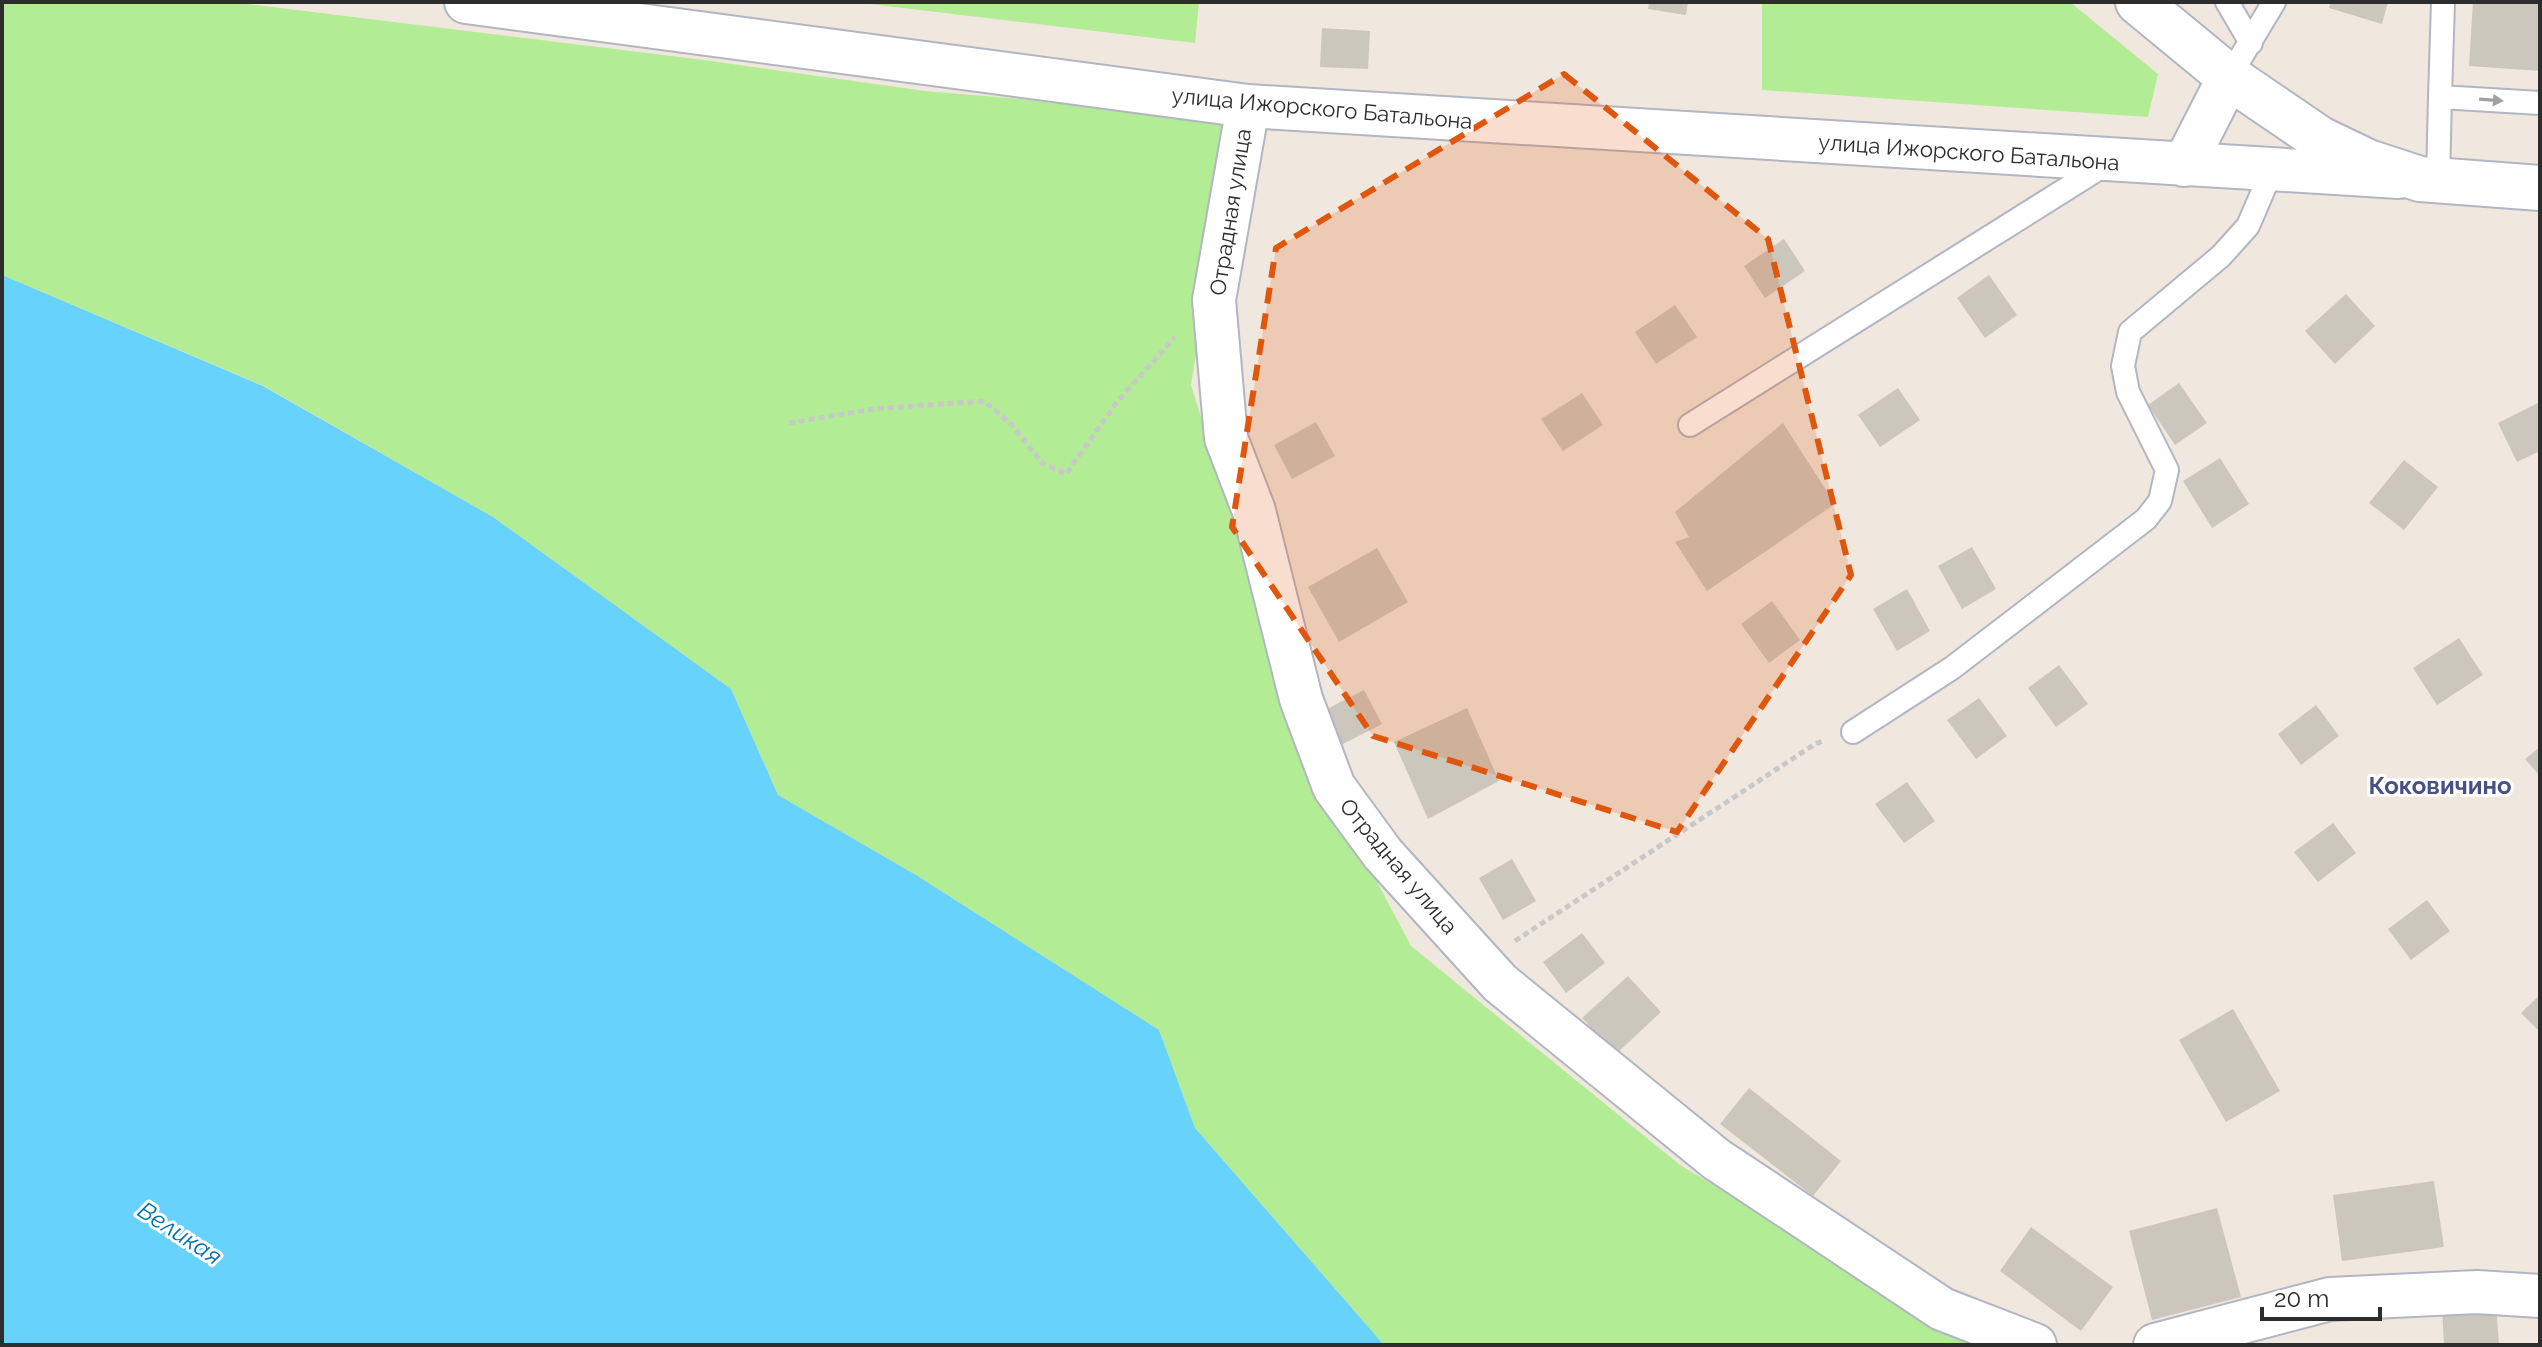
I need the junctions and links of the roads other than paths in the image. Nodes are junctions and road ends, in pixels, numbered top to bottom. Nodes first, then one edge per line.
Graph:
1 (466, 2) edge
2 (2138, 2) edge
3 (2227, 2) edge
4 (2274, 2) edge
5 (2443, 2) edge
6 (2240, 60) junction
7 (2440, 97) junction
8 (2540, 103) edge
9 (1248, 106) junction
10 (2110, 161) junction
11 (2184, 165) junction
12 (2272, 170) junction
13 (2429, 179) junction
14 (2540, 188) edge
15 (1690, 425) dead end
16 (1853, 732) road end
17 (2540, 1296) edge
18 (2035, 1345) edge
19 (2155, 1345) edge

1 - 9 street, улица Ижорского Батальона
2 - 6 street
3 - 6 lane
4 - 6 lane
5 - 7 lane
6 - 11 street
6 - 13 street
7 -> 8 lane
7 - 13 lane
9 - 10 street, улица Ижорского Батальона
9 - 18 street, Отрадная улица
10 - 11 street, улица Ижорского Батальона
10 - 15 lane
11 - 12 street, улица Ижорского Батальона
12 - 13 street, улица Ижорского Батальона
12 - 16 lane
13 - 14 street, улица Ижорского Батальона
17 - 19 street

